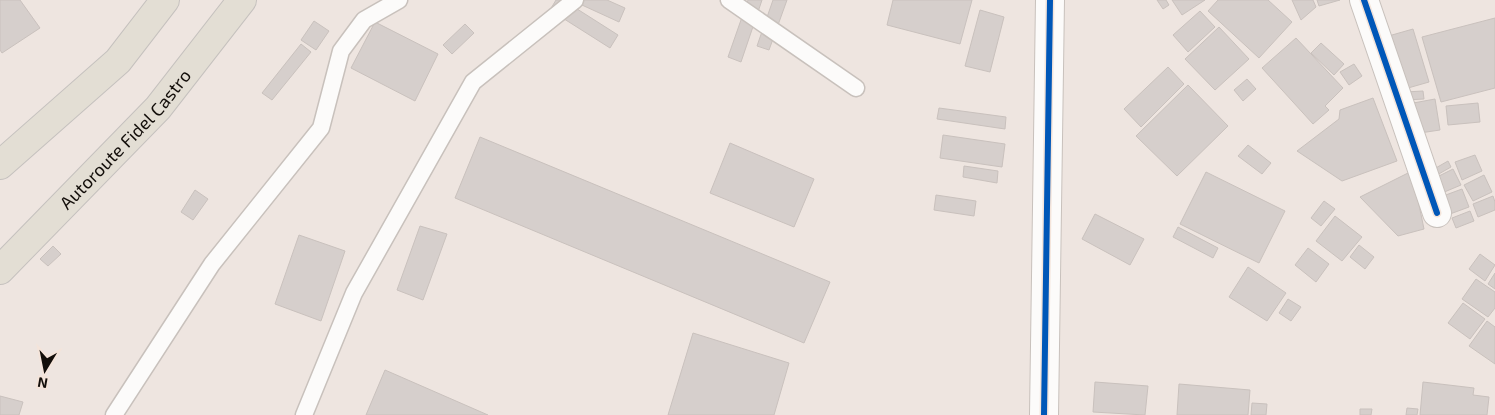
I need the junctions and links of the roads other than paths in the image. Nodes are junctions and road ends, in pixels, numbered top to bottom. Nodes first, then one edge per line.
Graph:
1 (165, 0) edge
2 (242, 0) edge
3 (399, 0) edge
4 (575, 0) edge
5 (729, 0) edge
6 (1050, 0) edge
7 (1364, 0) edge
8 (856, 88) dead end
9 (0, 165) edge
10 (1437, 213) dead end
11 (0, 270) edge
12 (114, 415) edge
13 (304, 415) edge
14 (1044, 415) edge

1 - 9 highway
2 - 11 highway, Autoroute Fidel Castro
3 - 12 lane
4 - 13 lane
5 - 8 lane
6 - 14 street
7 - 10 street

